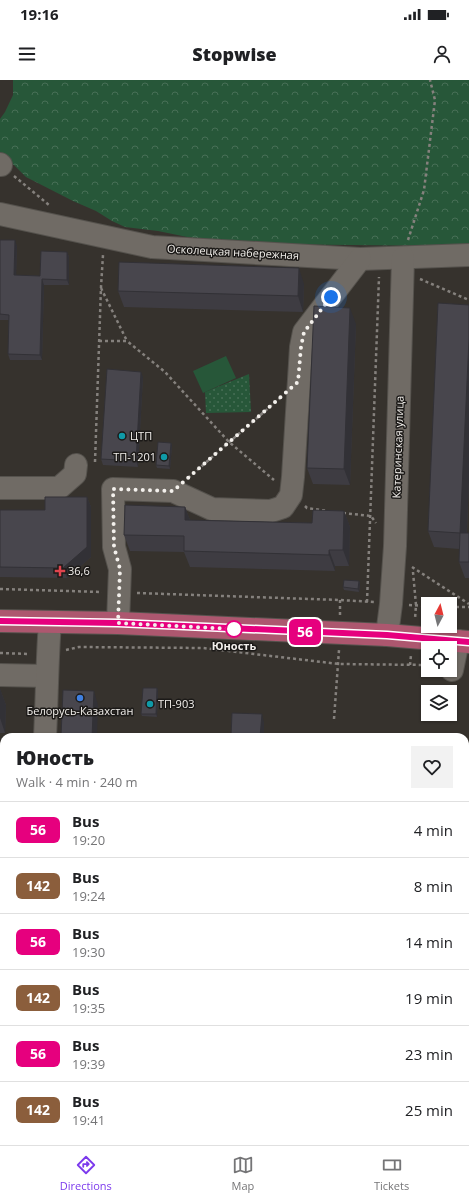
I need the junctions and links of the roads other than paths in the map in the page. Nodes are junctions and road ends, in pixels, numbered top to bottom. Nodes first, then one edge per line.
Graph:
1 (0, 214) edge
2 (469, 255) edge
3 (370, 259) junction
4 (408, 269) junction
5 (76, 465) dead end
6 (0, 488) edge
7 (0, 621) edge
8 (50, 622) junction
9 (118, 623) junction
10 (387, 635) junction
11 (463, 642) edge
12 (457, 657) edge
13 (0, 675) edge
14 (47, 676) junction
15 (45, 733) edge

1 - 3 street, Осколецкая набережная
2 - 4 street, Осколецкая набережная
3 - 4 street, Осколецкая набережная
3 - 9 street
4 - 10 street, Катеринская улица
5 - 6 street
7 - 8 main road
8 - 9 main road
8 - 14 street
9 - 10 main road
10 - 11 main road
11 - 12 street
13 - 14 street
14 - 15 street

